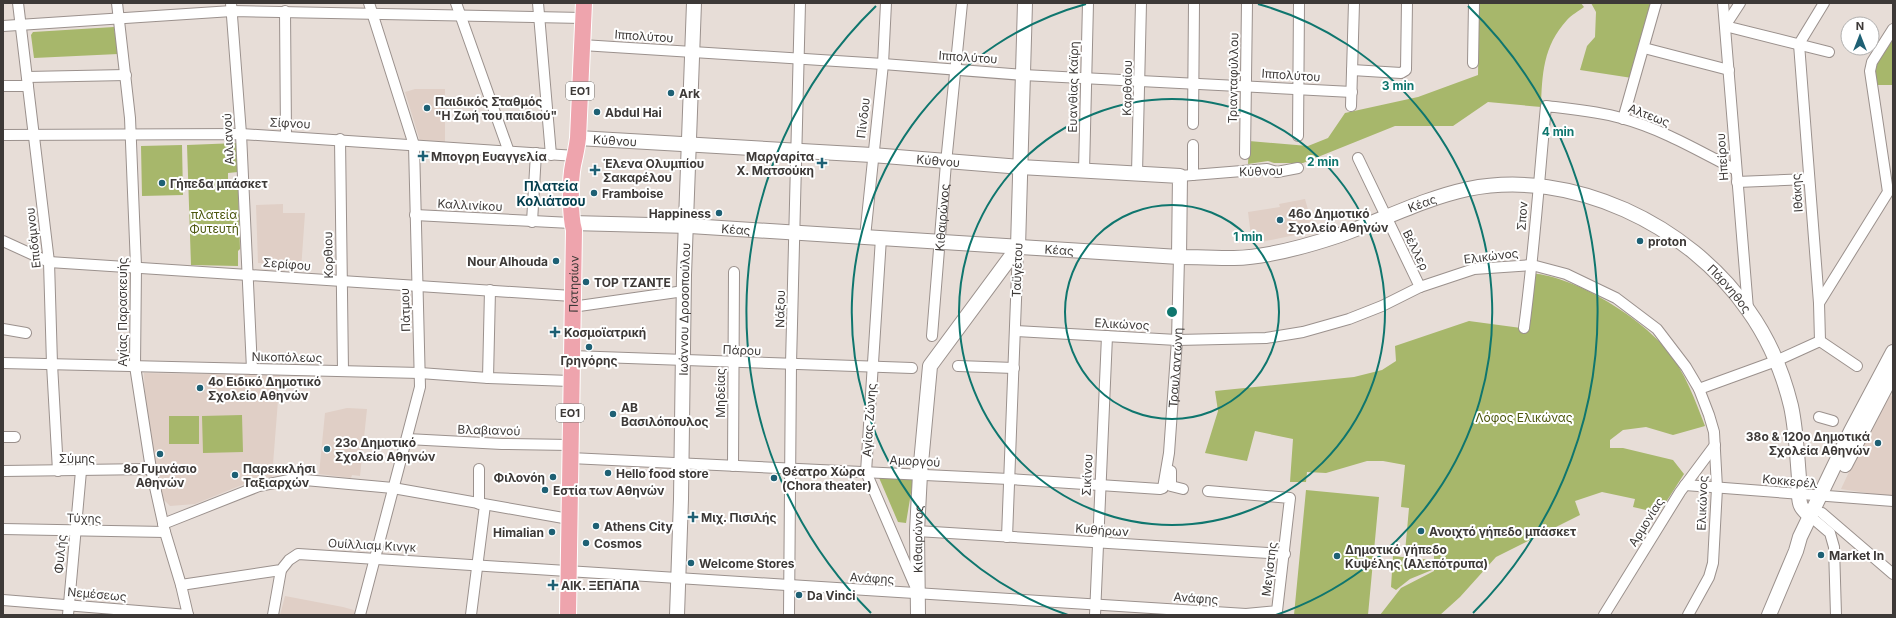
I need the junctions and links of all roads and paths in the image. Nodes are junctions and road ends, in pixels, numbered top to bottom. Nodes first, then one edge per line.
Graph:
1 (18, 3) edge
2 (117, 3) edge
3 (456, 3) edge
4 (538, 3) edge
5 (694, 3) edge
6 (800, 3) edge
7 (886, 3) edge
8 (962, 3) edge
9 (1025, 3) edge
10 (1088, 3) edge
11 (1141, 3) edge
12 (1194, 3) edge
13 (1247, 3) edge
14 (1299, 3) edge
15 (1354, 3) edge
16 (1407, 3) edge
17 (1474, 3) edge
18 (1656, 3) edge
19 (1723, 3) edge
20 (1740, 3) edge
21 (1824, 3) edge
22 (231, 7) edge
23 (370, 8) edge
24 (584, 10) edge
25 (285, 11) junction
26 (459, 14) junction
27 (539, 16) junction
28 (119, 18) junction
29 (20, 25) junction
30 (3, 26) edge
31 (1725, 26) junction
32 (1893, 29) edge
33 (1799, 44) junction
34 (582, 45) junction
35 (1644, 48) junction
36 (692, 52) junction
37 (1829, 52) dead end
38 (798, 59) junction
39 (1473, 63) dead end
40 (883, 64) junction
41 (955, 69) junction
42 (1352, 70) junction
43 (1728, 70) junction
44 (126, 74) junction
45 (1023, 75) junction
46 (1087, 78) junction
47 (1140, 80) junction
48 (27, 82) junction
49 (1193, 82) junction
50 (1246, 85) junction
51 (3, 86) edge
52 (1299, 89) junction
53 (1352, 92) junction
54 (1351, 106) dead end
55 (1546, 106) joint
56 (1623, 119) junction
57 (1193, 124) dead end
58 (34, 134) junction
59 (130, 134) junction
60 (241, 134) junction
61 (3, 135) edge
62 (286, 136) junction
63 (1298, 136) dead end
64 (578, 138) junction
65 (340, 139) junction
66 (689, 144) junction
67 (414, 145) junction
68 (1193, 145) dead end
69 (796, 151) junction
70 (509, 152) junction
71 (536, 153) junction
72 (1245, 154) dead end
73 (551, 155) junction
74 (872, 155) junction
75 (576, 156) junction
76 (1358, 158) dead end
77 (946, 163) junction
78 (1020, 168) junction
79 (1298, 168) dead end
80 (1736, 170) junction
81 (1084, 171) junction
82 (1137, 173) junction
83 (1186, 176) junction
84 (1809, 179) junction
85 (1737, 182) junction
86 (1537, 186) junction
87 (1890, 195) edge
88 (415, 215) junction
89 (1385, 217) junction
90 (532, 222) junction
91 (571, 223) junction
92 (687, 225) junction
93 (794, 232) junction
94 (865, 237) junction
95 (881, 238) junction
96 (3, 241) edge
97 (939, 242) junction
98 (1018, 247) junction
99 (1179, 257) junction
100 (49, 262) junction
101 (1532, 265) junction
102 (136, 266) junction
103 (734, 272) dead end
104 (247, 274) junction
105 (341, 282) junction
106 (417, 286) junction
107 (1420, 288) junction
108 (490, 290) junction
109 (684, 291) junction
110 (572, 302) junction
111 (1819, 303) junction
112 (1748, 309) junction
113 (1524, 328) dead end
114 (3, 329) edge
115 (1015, 331) junction
116 (26, 333) dead end
117 (932, 336) dead end
118 (1107, 336) junction
119 (1177, 340) junction
120 (1820, 341) junction
121 (1893, 352) edge
122 (571, 356) junction
123 (684, 360) junction
124 (1776, 361) junction
125 (733, 362) junction
126 (3, 363) edge
127 (52, 364) junction
128 (792, 364) junction
129 (134, 366) junction
130 (958, 366) dead end
131 (1857, 366) dead end
132 (873, 368) junction
133 (912, 368) dead end
134 (1014, 368) junction
135 (252, 369) junction
136 (343, 371) junction
137 (420, 373) junction
138 (1893, 373) edge
139 (488, 378) junction
140 (570, 381) junction
141 (1699, 390) junction
142 (1819, 417) dead end
143 (1833, 421) dead end
144 (3, 436) edge
145 (15, 437) dead end
146 (407, 439) junction
147 (1715, 445) junction
148 (570, 451) junction
149 (1169, 453) junction
150 (682, 463) junction
151 (733, 466) junction
152 (790, 468) junction
153 (151, 469) junction
154 (479, 469) dead end
155 (3, 471) edge
156 (58, 471) junction
157 (81, 471) junction
158 (866, 472) junction
159 (920, 474) junction
160 (1010, 479) junction
161 (1685, 485) junction
162 (1099, 486) junction
163 (393, 488) junction
164 (1162, 488) joint
165 (1717, 488) junction
166 (1183, 489) dead end
167 (1208, 491) dead end
168 (1800, 495) junction
169 (1893, 501) edge
170 (482, 504) junction
171 (1819, 508) junction
172 (569, 519) junction
173 (164, 528) junction
174 (3, 529) edge
175 (1833, 529) junction
176 (75, 530) junction
177 (917, 531) junction
178 (1007, 537) junction
179 (1097, 543) junction
180 (1285, 554) junction
181 (375, 558) junction
182 (477, 565) junction
183 (281, 570) junction
184 (569, 572) junction
185 (1893, 574) edge
186 (678, 579) junction
187 (181, 585) junction
188 (789, 586) junction
189 (918, 594) junction
190 (3, 600) edge
191 (1095, 604) junction
192 (69, 610) edge
193 (1246, 614) edge
194 (188, 615) edge
195 (273, 615) edge
196 (360, 615) edge
197 (471, 615) edge
198 (568, 615) edge
199 (677, 615) edge
200 (789, 615) edge
201 (918, 615) edge
202 (1095, 615) edge
203 (1604, 615) edge
204 (1688, 615) edge
205 (1769, 615) edge
206 (1836, 615) edge

1 - 29 street, Επιδάμνου
2 - 28 street, Αγίας Παρασκευής
3 - 26 street
4 - 27 street
5 - 36 street, Ιωάννου Δροσοπούλου
6 - 38 street, Νάξου
7 - 40 street, Πίνδου
8 - 41 street, Κιθαιρώνος
9 - 45 street, Ταϋγέτου
10 - 46 street, Ευανθίας Καϊρη
11 - 47 street, Καρθαίου
12 - 49 street
13 - 50 street, Τριανταφύλλου
14 - 52 street
15 - 42 street
16 - 42 street
17 - 39 street
18 - 35 street
19 - 31 street, Ηπείρου
20 - 31 street
21 - 33 street
22 - 25 street
22 - 28 street
22 - 60 street, Αιλιανού
23 - 25 street
23 - 26 street
23 - 67 street, Πάτμου
24 - 27 street
24 - 34 main road, Πατησίων / ΕΟ1
25 - 62 street
26 - 27 street
26 - 70 street
27 - 73 street
28 - 29 street
28 - 44 street, Αγίας Παρασκευής
29 - 30 street
29 - 48 street, Επιδάμνου
31 - 33 street
31 - 43 street, Ηπείρου
32 - 87 street
33 - 37 street
33 - 84 street, Ιθάκης
34 - 36 street, Ιππολύτου
34 - 64 main road, Πατησίων / ΕΟ1
35 - 43 street
35 - 56 street
36 - 38 street, Ιππολύτου
36 - 66 street, Ιωάννου Δροσοπούλου
38 - 40 street, Ιππολύτου
38 - 69 street, Νάξου
40 - 41 street, Ιππολύτου
40 - 74 street, Πίνδου
41 - 45 street, Ιππολύτου
41 - 77 street, Κιθαιρώνος
42 - 53 street
43 - 80 street, Ηπείρου
44 - 48 street
44 - 59 street, Αγίας Παρασκευής
45 - 46 street, Ιππολύτου
45 - 78 street, Ταϋγέτου
46 - 47 street, Ιππολύτου
46 - 81 street, Ευανθίας Καϊρη
47 - 49 street, Ιππολύτου
47 - 82 street, Καρθαίου
48 - 51 street
48 - 58 street, Επιδάμνου
49 - 50 street, Ιππολύτου
49 - 57 street
50 - 52 street, Ιππολύτου
50 - 72 street, Τριανταφύλλου
52 - 53 street, Ιππολύτου
52 - 63 street
53 - 54 street
55 - 56 street, Αλτεως
55 - 86 street, Σπον
56 - 80 street, Αλτεως
58 - 59 street, Σίφνου
58 - 61 street, Σίφνου
58 - 100 street, Επιδάμνου
59 - 60 street, Σίφνου
59 - 102 street, Αγίας Παρασκευής
60 - 62 street, Σίφνου
60 - 104 street, Αιλιανού
62 - 65 street, Σίφνου
64 - 66 street, Κύθνου
64 - 75 main road, Πατησίων / ΕΟ1
65 - 67 street, Σίφνου
65 - 105 street, Κορθιου
66 - 69 street, Κύθνου
66 - 92 street, Ιωάννου Δροσοπούλου
67 - 70 street, Σίφνου
67 - 88 street, Πάτμου
68 - 83 street, Τραυλαντώνη
69 - 74 street, Κύθνου
69 - 93 street, Νάξου
70 - 71 street, Σίφνου
71 - 73 street, Σίφνου
71 - 90 street
73 - 75 street, Σίφνου
74 - 77 street, Κύθνου
74 - 94 street, Πίνδου
75 - 91 main road, Πατησίων / ΕΟ1
76 - 89 street, Βέλλερ
77 - 78 street, Κύθνου
77 - 97 street, Κιθαιρώνος
78 - 81 street, Κύθνου
78 - 98 street, Ταϋγέτου
79 - 83 street, Κύθνου
80 - 85 street, Ηπείρου
81 - 82 street, Κύθνου
82 - 83 street, Κύθνου
83 - 99 street, Τραυλαντώνη
84 - 85 street
84 - 111 street, Ιθάκης
85 - 112 street, Ηπείρου
86 - 89 street, Κέας
86 - 101 street, Σπον
86 - 112 street, Πάρνηθος
87 - 111 street
88 - 90 street, Καλλινίκου
88 - 106 street, Πάτμου
89 - 99 street, Κέας
89 - 107 street, Βέλλερ
90 - 91 street, Καλλινίκου
91 - 92 street, Κέας
91 - 110 main road, Πατησίων / ΕΟ1
92 - 93 street, Κέας
92 - 109 street, Ιωάννου Δροσοπούλου
93 - 94 street, Κέας
93 - 128 street, Νάξου
94 - 95 street, Κέας
95 - 97 street, Κέας
95 - 132 street, Αγίας Ζώνης
96 - 100 street, Σερίφου
97 - 98 street, Κέας
97 - 117 street, Κιθαιρώνος
98 - 99 street, Κέας
98 - 115 street, Ταϋγέτου
98 - 159 street, Κιθαιρώνος
99 - 119 street, Τραυλαντώνη
100 - 102 street, Σερίφου
100 - 127 street, Επιδάμνου
101 - 107 street, Ελικώνος
101 - 113 street, Σπον
101 - 141 street, Ελικώνος
102 - 104 street, Σερίφου
102 - 129 street, Αγίας Παρασκευής
103 - 125 street, Μηδείας
104 - 105 street, Σερίφου
104 - 135 street, Αιλιανού
105 - 106 street, Σερίφου
105 - 136 street, Κορθιου
106 - 108 street, Σερίφου
106 - 137 street, Πάτμου
107 - 119 street, Ελικώνος
108 - 110 street, Σερίφου
108 - 139 street
109 - 110 street, Σερίφου
109 - 123 street, Ιωάννου Δροσοπούλου
110 - 122 main road, Πατησίων / ΕΟ1
111 - 120 street, Ιθάκης
112 - 124 street, Πάρνηθος
114 - 116 street
115 - 118 street, Ελικώνος
115 - 134 street, Ταϋγέτου
118 - 119 street, Ελικώνος
118 - 162 street, Σικίνου
119 - 149 street, Τραυλαντώνη
120 - 124 street
120 - 131 street
121 - 171 street
122 - 123 street, Πάρου
122 - 140 main road, Πατησίων / ΕΟ1
123 - 125 street, Πάρου
123 - 150 street, Ιωάννου Δροσοπούλου
124 - 141 street
124 - 168 street, Πάρνηθος
125 - 128 street, Πάρου
125 - 151 street, Μηδείας
126 - 127 street, Νικοπόλεως
127 - 129 street, Νικοπόλεως
127 - 156 street, Επιδάμνου
128 - 132 street, Πάρου
128 - 152 street, Νάξου
129 - 135 street, Νικοπόλεως
129 - 153 street, Αγίας Παρασκευής
130 - 134 street
132 - 133 street, Πάρου
132 - 158 street, Αγίας Ζώνης
134 - 160 street, Ταϋγέτου
135 - 136 street, Νικοπόλεως
136 - 137 street, Νικοπόλεως
137 - 139 street, Νικοπόλεως
137 - 146 street, Πάτμου
138 - 171 street
139 - 140 street, Νικοπόλεως
140 - 148 main road, Πατησίων / ΕΟ1
141 - 147 street, Ελικώνος
142 - 143 street
144 - 145 street
146 - 148 street, Βλαβιανού
146 - 163 street, Πάτμου
147 - 161 street, Αρμονίας
147 - 165 street, Ελικώνος
148 - 150 street, Αμοργού
148 - 172 main road, Πατησίων / ΕΟ1
149 - 164 street, Τραυλαντώνη
149 - 166 street
150 - 151 street, Αμοργού
150 - 186 street, Ιωάννου Δροσοπούλου
151 - 152 street, Αμοργού
152 - 158 street, Αμοργού
152 - 188 street, Νάξου
153 - 157 street, Σύμης
153 - 173 street, Αγίας Παρασκευής
154 - 170 street
155 - 156 street, Σύμης
156 - 157 street, Σύμης
157 - 176 street, Φυλής
158 - 159 street, Αμοργού
158 - 189 street, Αγίας Ζώνης
159 - 160 street, Αμοργού
159 - 177 street, Κιθαιρώνος
160 - 162 street, Αμοργού
160 - 178 street, Ταϋγέτου
161 - 165 street, Κοκκερέλ
161 - 203 street, Αρμονίας
162 - 164 street, Αμοργού
162 - 179 street, Σικίνου
163 - 170 street
163 - 173 street
163 - 181 street, Πάτμου
165 - 168 street, Κοκκερέλ
165 - 204 street, Ελικώνος
167 - 180 street, Μεγίστης
168 - 171 street, Κοκκερέλ
168 - 171 street, Πάρνηθος
169 - 171 street, Κοκκερέλ
170 - 172 street
170 - 182 street
171 - 175 street
171 - 205 street
172 - 184 main road, Πατησίων / ΕΟ1
173 - 176 street, Τύχης
173 - 187 street, Αγίας Παρασκευής
174 - 176 street, Τύχης
175 - 185 street
175 - 206 street
176 - 192 street, Φυλής
177 - 178 street, Κυθήρων
177 - 189 street, Κιθαιρώνος
178 - 179 street, Κυθήρων
179 - 180 street, Κυθήρων
179 - 191 street, Σικίνου
180 - 193 street, Μεγίστης
181 - 182 street, Ουίλλιαμ Κινγκ
181 - 183 street, Ουίλλιαμ Κινγκ
181 - 196 street, Πάτμου
182 - 184 street, Ουίλλιαμ Κινγκ
182 - 197 street
183 - 187 street
183 - 195 street
184 - 186 street, Ανάφης
184 - 198 main road, Πατησίων / ΕΟ1
186 - 188 street, Ανάφης
186 - 199 street, Ιωάννου Δροσοπούλου
187 - 194 street, Αγίας Παρασκευής
188 - 189 street, Ανάφης
188 - 200 street, Νάξου
189 - 191 street, Ανάφης
189 - 201 street, Αγίας Ζώνης
190 - 192 street, Νεμέσεως
191 - 193 street, Ανάφης
191 - 202 street, Σικίνου
192 - 194 street, Νεμέσεως

